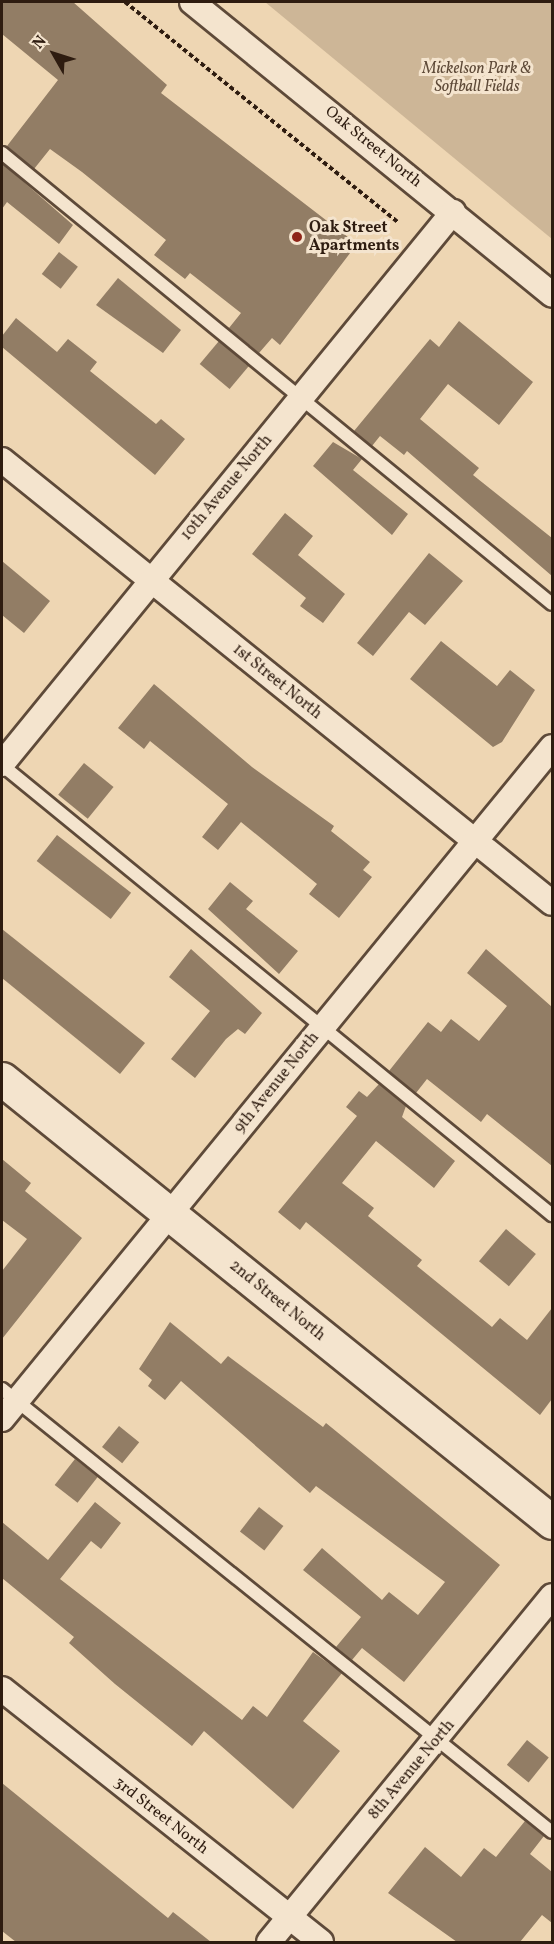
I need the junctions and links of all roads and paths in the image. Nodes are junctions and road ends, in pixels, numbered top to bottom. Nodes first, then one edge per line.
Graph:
1 (125, 2) edge
2 (192, 2) edge
3 (2, 153) edge
4 (453, 212) junction
5 (399, 223) dead end
6 (552, 295) edge
7 (303, 396) junction
8 (2, 460) edge
9 (151, 581) junction
10 (552, 604) edge
11 (552, 747) edge
12 (2, 764) edge
13 (475, 841) junction
14 (552, 903) edge
15 (321, 1029) junction
16 (2, 1078) edge
17 (170, 1215) junction
18 (552, 1215) edge
19 (6, 1403) edge
20 (552, 1522) edge
21 (552, 1596) edge
22 (2, 1689) edge
23 (438, 1740) junction
24 (552, 1832) edge
25 (290, 1917) junction
26 (269, 1942) edge
27 (321, 1942) edge

1 - 5 path
2 - 4 street, Oak Street North
3 - 7 lane
4 - 6 street, Oak Street North
4 - 7 street, 10th Avenue North
7 - 9 street, 10th Avenue North
7 - 10 lane
8 - 9 street, 1st Street North
9 - 12 street, 10th Avenue North
9 - 13 street, 1st Street North
11 - 13 street, 9th Avenue North
12 - 15 lane
13 - 14 street, 1st Street North
13 - 15 street, 9th Avenue North
15 - 17 street, 9th Avenue North
15 - 18 lane
16 - 17 street, 2nd Street North
17 - 19 street, 9th Avenue North
17 - 20 street, 2nd Street North
19 - 23 lane
21 - 23 street, 8th Avenue North
22 - 25 street, 3rd Street North
23 - 24 lane
23 - 25 street, 8th Avenue North
25 - 26 street, 8th Avenue North
25 - 27 street, 3rd Street North

